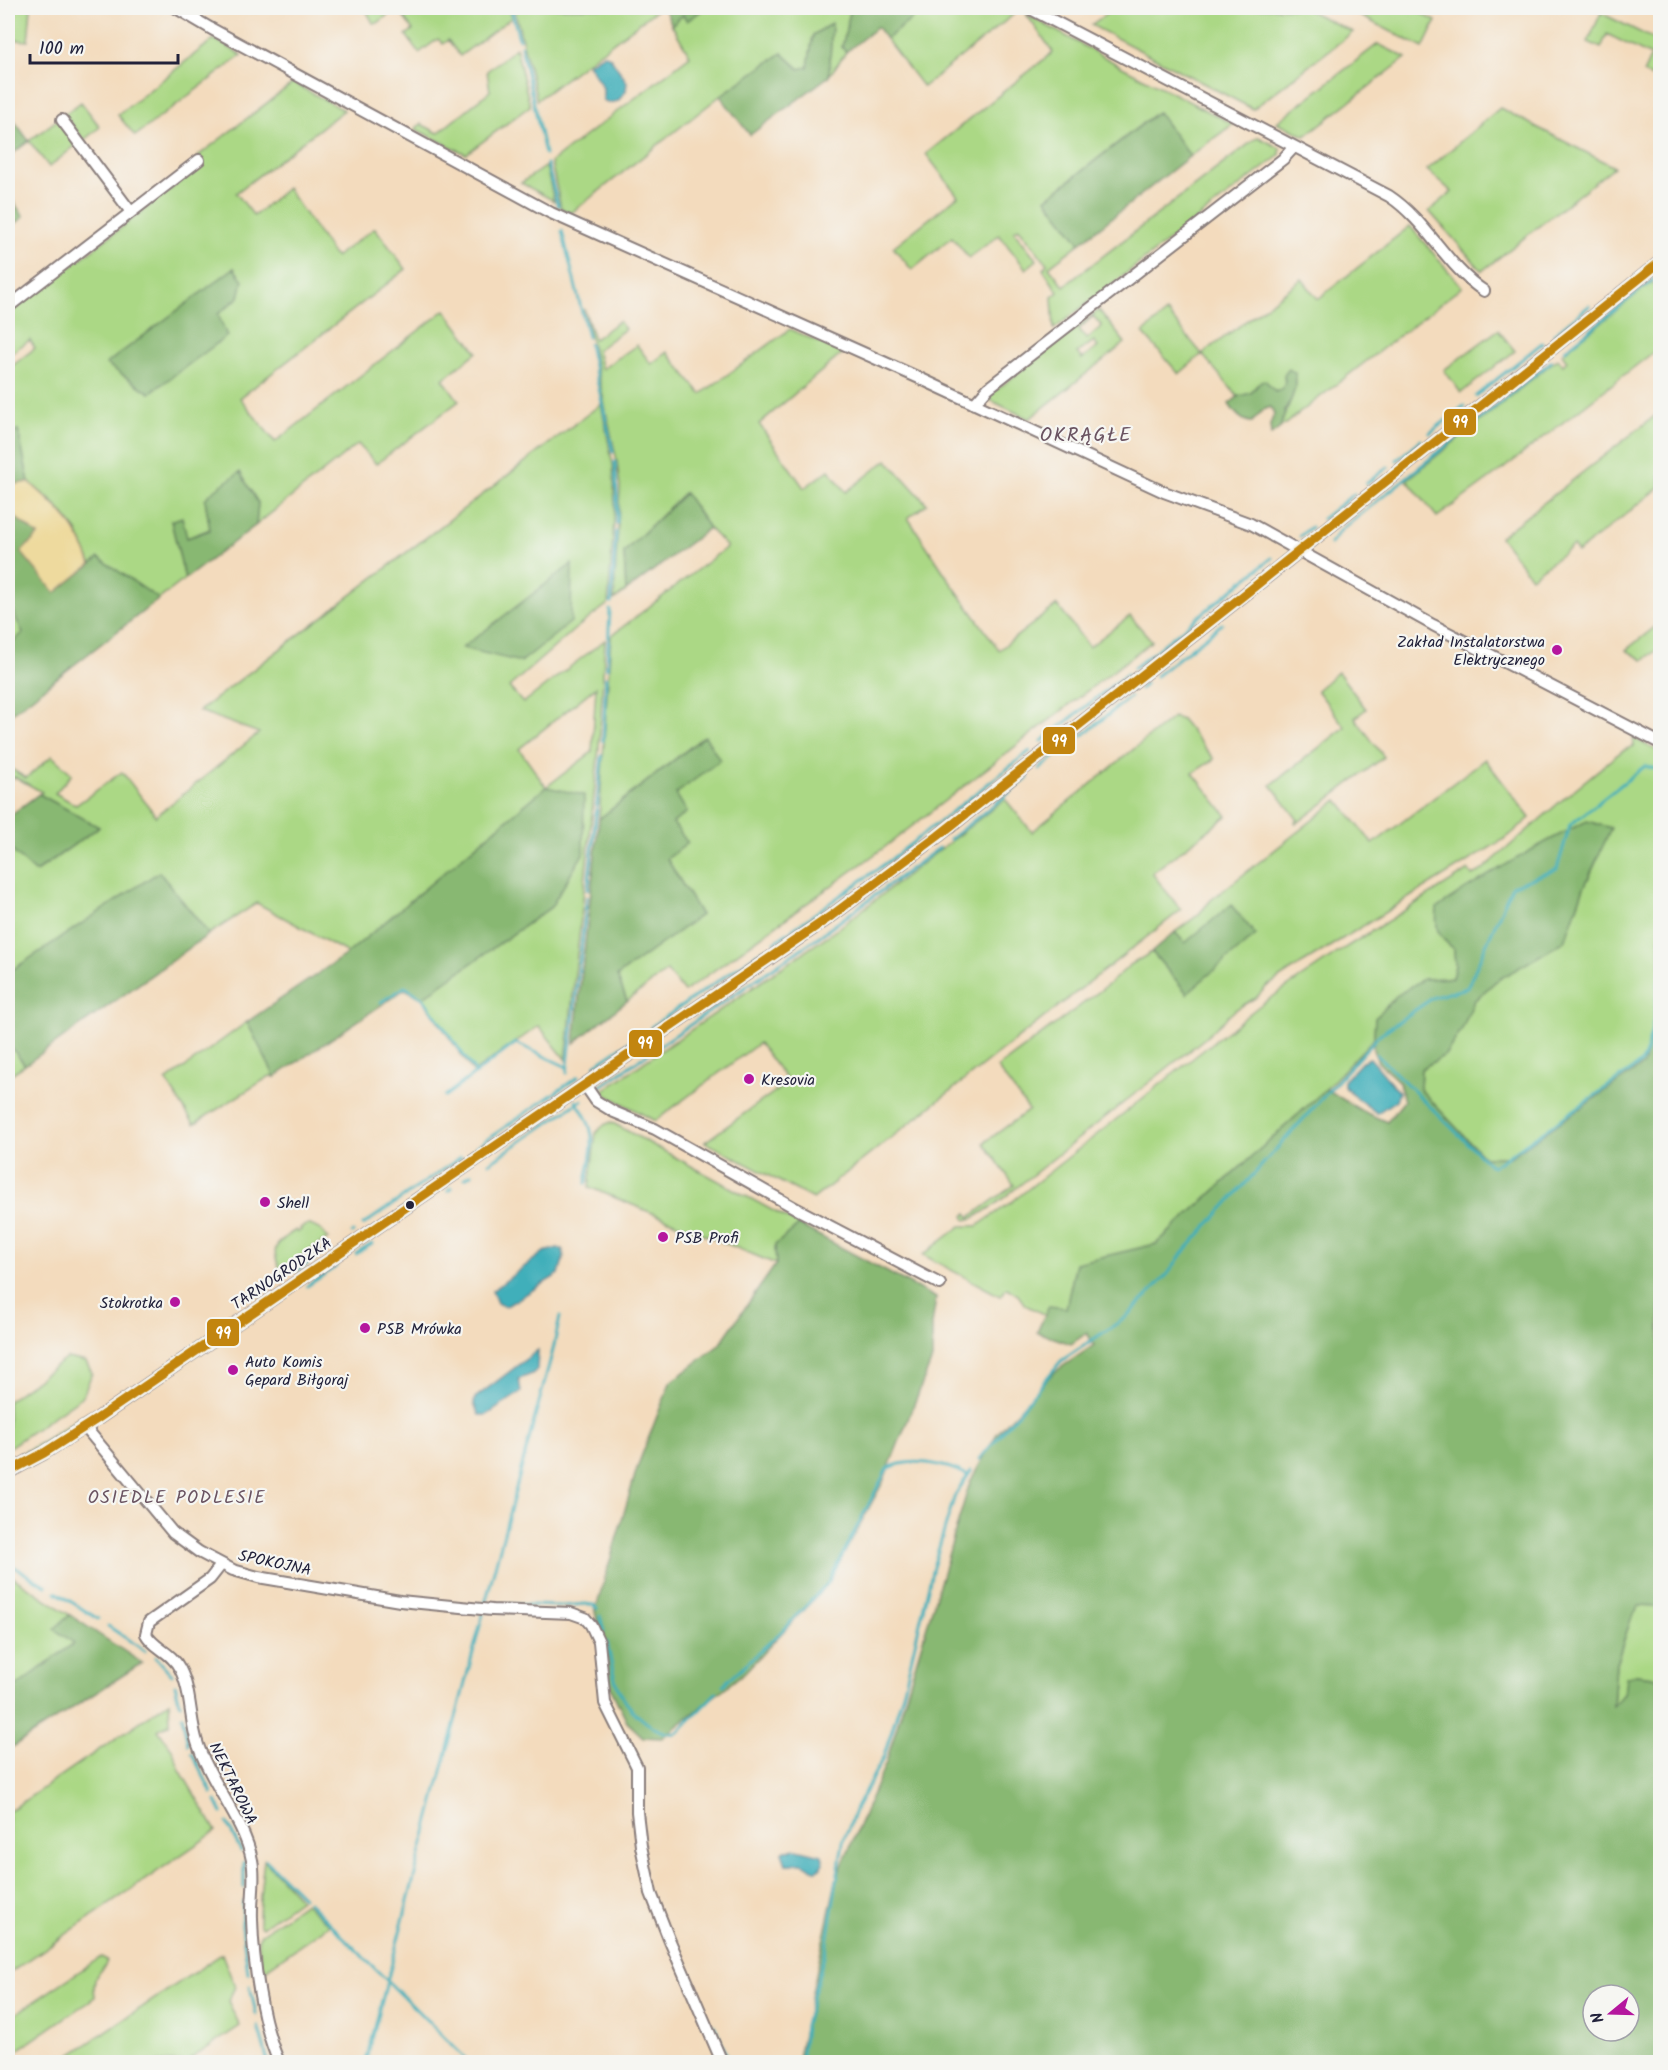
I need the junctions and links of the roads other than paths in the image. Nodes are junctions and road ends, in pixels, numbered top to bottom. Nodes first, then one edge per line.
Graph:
1 (176, 8) edge
2 (1029, 8) edge
3 (62, 120) dead end
4 (1294, 147) junction
5 (200, 160) dead end
6 (131, 212) junction
7 (1660, 262) edge
8 (1484, 291) dead end
9 (8, 307) edge
10 (974, 404) junction
11 (1298, 551) junction
12 (1660, 743) edge
13 (585, 1085) junction
14 (940, 1284) dead end
15 (85, 1427) junction
16 (8, 1472) edge
17 (220, 1564) junction
18 (279, 2062) edge
19 (722, 2062) edge

1 - 10 street
2 - 4 street
3 - 6 street
4 - 8 street
4 - 10 street
5 - 6 street
6 - 9 street
7 - 11 main road, TARNOGRODZKA
10 - 11 street
11 - 12 street
11 - 13 main road, TARNOGRODZKA
13 - 14 street
13 - 15 main road, TARNOGRODZKA
15 - 16 main road, TARNOGRODZKA
15 - 17 street, SPOKOJNA
17 - 18 street, NEKTAROWA
17 - 19 street, SPOKOJNA

